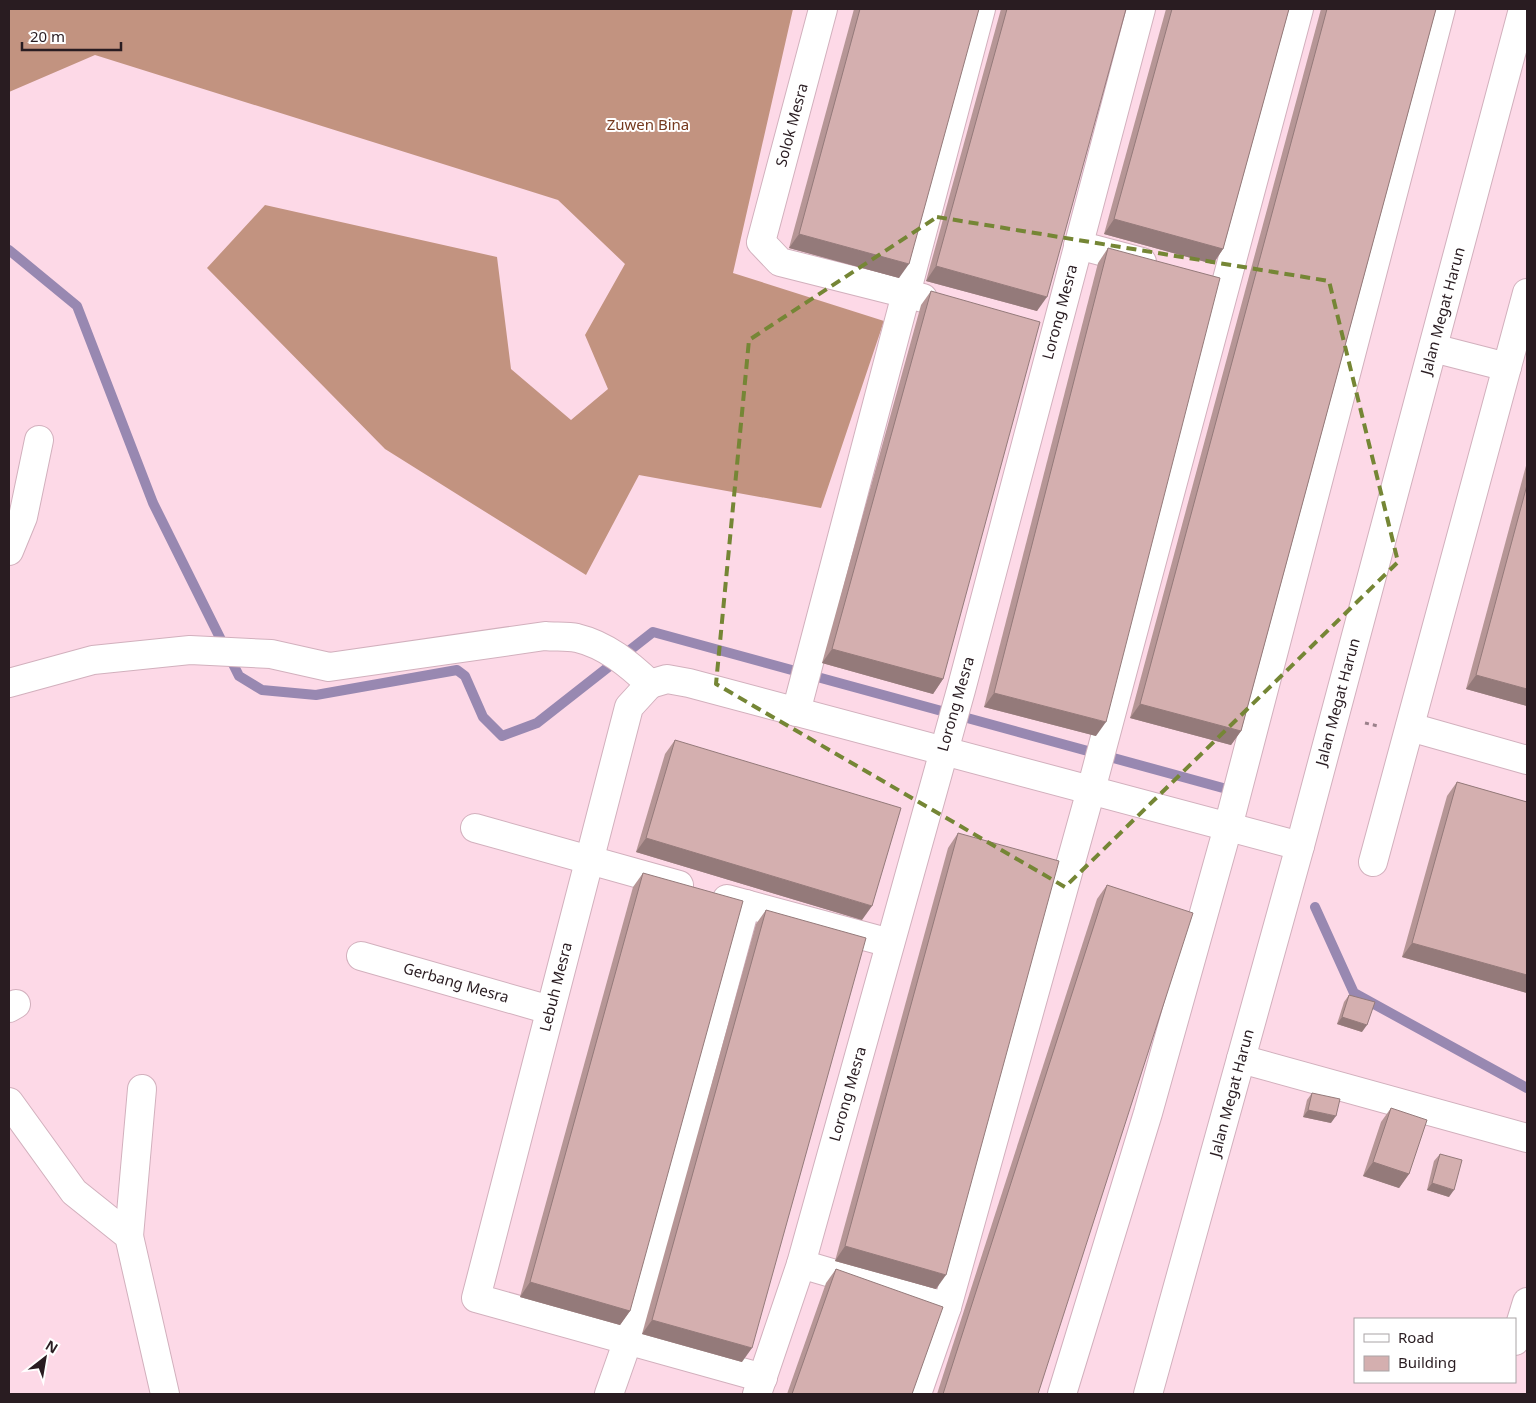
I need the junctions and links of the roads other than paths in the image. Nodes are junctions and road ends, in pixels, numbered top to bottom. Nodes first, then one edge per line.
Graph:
1 (824, 9) edge
2 (981, 9) edge
3 (1140, 9) edge
4 (1299, 9) edge
5 (1440, 9) edge
6 (1523, 9) edge
7 (1078, 245) junction
8 (1169, 270) edge
9 (1527, 293) edge
10 (906, 294) junction
11 (944, 303) edge
12 (1028, 323) edge
13 (1056, 330) junction
14 (1433, 348) junction
15 (1507, 367) junction
16 (39, 440) dead end
17 (9, 551) edge
18 (9, 683) edge
19 (650, 684) junction
20 (796, 712) junction
21 (1409, 730) junction
22 (947, 739) junction
23 (1527, 760) edge
24 (1091, 790) junction
25 (1228, 826) junction
26 (475, 828) dead end
27 (1300, 846) junction
28 (589, 860) junction
29 (1373, 862) dead end
30 (746, 904) junction
31 (890, 943) junction
32 (361, 956) dead end
33 (550, 1010) junction
34 (1241, 1059) junction
35 (142, 1089) dead end
36 (9, 1102) edge
37 (1527, 1138) edge
38 (129, 1236) junction
39 (800, 1264) junction
40 (1527, 1302) edge
41 (947, 1306) junction
42 (1516, 1338) edge
43 (628, 1340) junction
44 (760, 1386) edge
45 (165, 1394) edge
46 (609, 1394) edge
47 (917, 1394) edge
48 (1062, 1394) edge
49 (1148, 1394) edge

1 - 10 street, Solok Mesra
2 - 10 street
3 - 7 street, Lorong Mesra
4 - 24 street
5 - 25 street
6 - 14 street, Jalan Megat Harun
7 - 8 street
7 - 13 street, Lorong Mesra
9 - 15 street
10 - 11 street
10 - 20 street
12 - 13 street
13 - 22 street, Lorong Mesra
14 - 15 street
14 - 27 street, Jalan Megat Harun
15 - 21 street
16 - 17 street
18 - 19 street
19 - 20 street
19 - 28 street, Lebuh Mesra
20 - 22 street
21 - 23 street
21 - 29 street
22 - 24 street
22 - 31 street, Lorong Mesra
24 - 25 street
24 - 41 street
25 - 27 street
25 - 48 street
26 - 28 street
27 - 34 street, Jalan Megat Harun
28 - 30 street
28 - 33 street, Lebuh Mesra
30 - 31 street
30 - 43 street
31 - 39 street, Lorong Mesra
32 - 33 street, Gerbang Mesra
33 - 43 street, Lebuh Mesra
34 - 37 street
34 - 49 street, Jalan Megat Harun
35 - 38 street
36 - 38 street
38 - 45 street
39 - 41 street
39 - 44 street, Lorong Mesra
40 - 42 street
41 - 47 street
43 - 44 street
43 - 46 street

